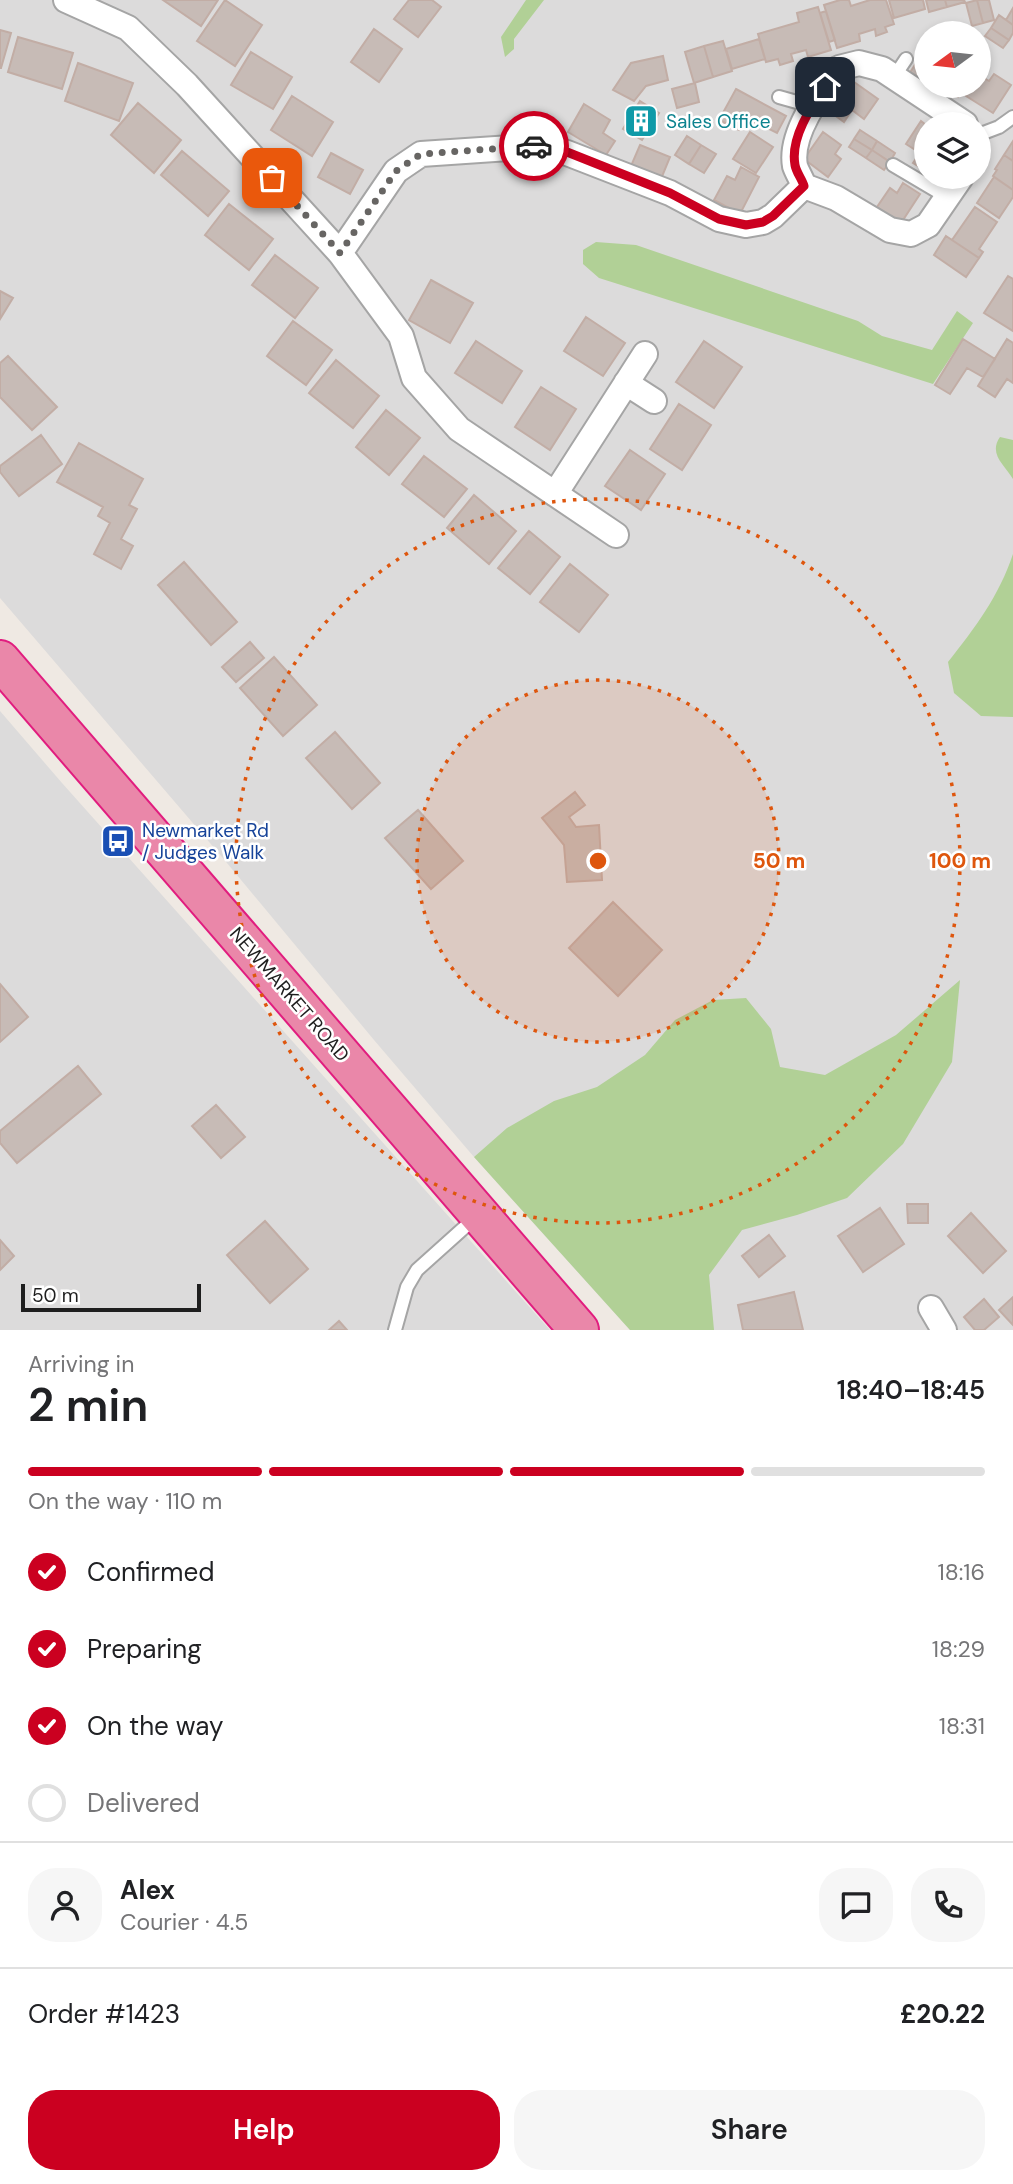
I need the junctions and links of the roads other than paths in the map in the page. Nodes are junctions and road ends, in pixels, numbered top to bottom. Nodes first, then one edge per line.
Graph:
1 (69, 0) edge
2 (779, 97) dead end
3 (811, 106) junction
4 (951, 112) edge
5 (1013, 117) edge
6 (991, 130) edge
7 (893, 165) dead end
8 (804, 186) junction
9 (953, 189) edge
10 (947, 197) junction
11 (340, 253) junction
12 (645, 354) dead end
13 (626, 383) junction
14 (654, 401) dead end
15 (555, 494) junction
16 (616, 535) dead end
17 (0, 660) edge
18 (479, 1214) junction
19 (931, 1308) dead end
20 (395, 1330) edge
21 (579, 1330) edge
22 (944, 1330) edge

1 - 11 street
2 - 3 lane
3 - 4 street
3 - 8 street
5 - 6 lane
7 - 10 lane
8 - 10 street
8 - 11 street
9 - 10 street
11 - 15 street
12 - 13 street
13 - 14 street
13 - 15 street
15 - 16 street
17 - 18 highway, NEWMARKET ROAD
18 - 20 lane
18 - 21 highway, NEWMARKET ROAD
19 - 22 street

